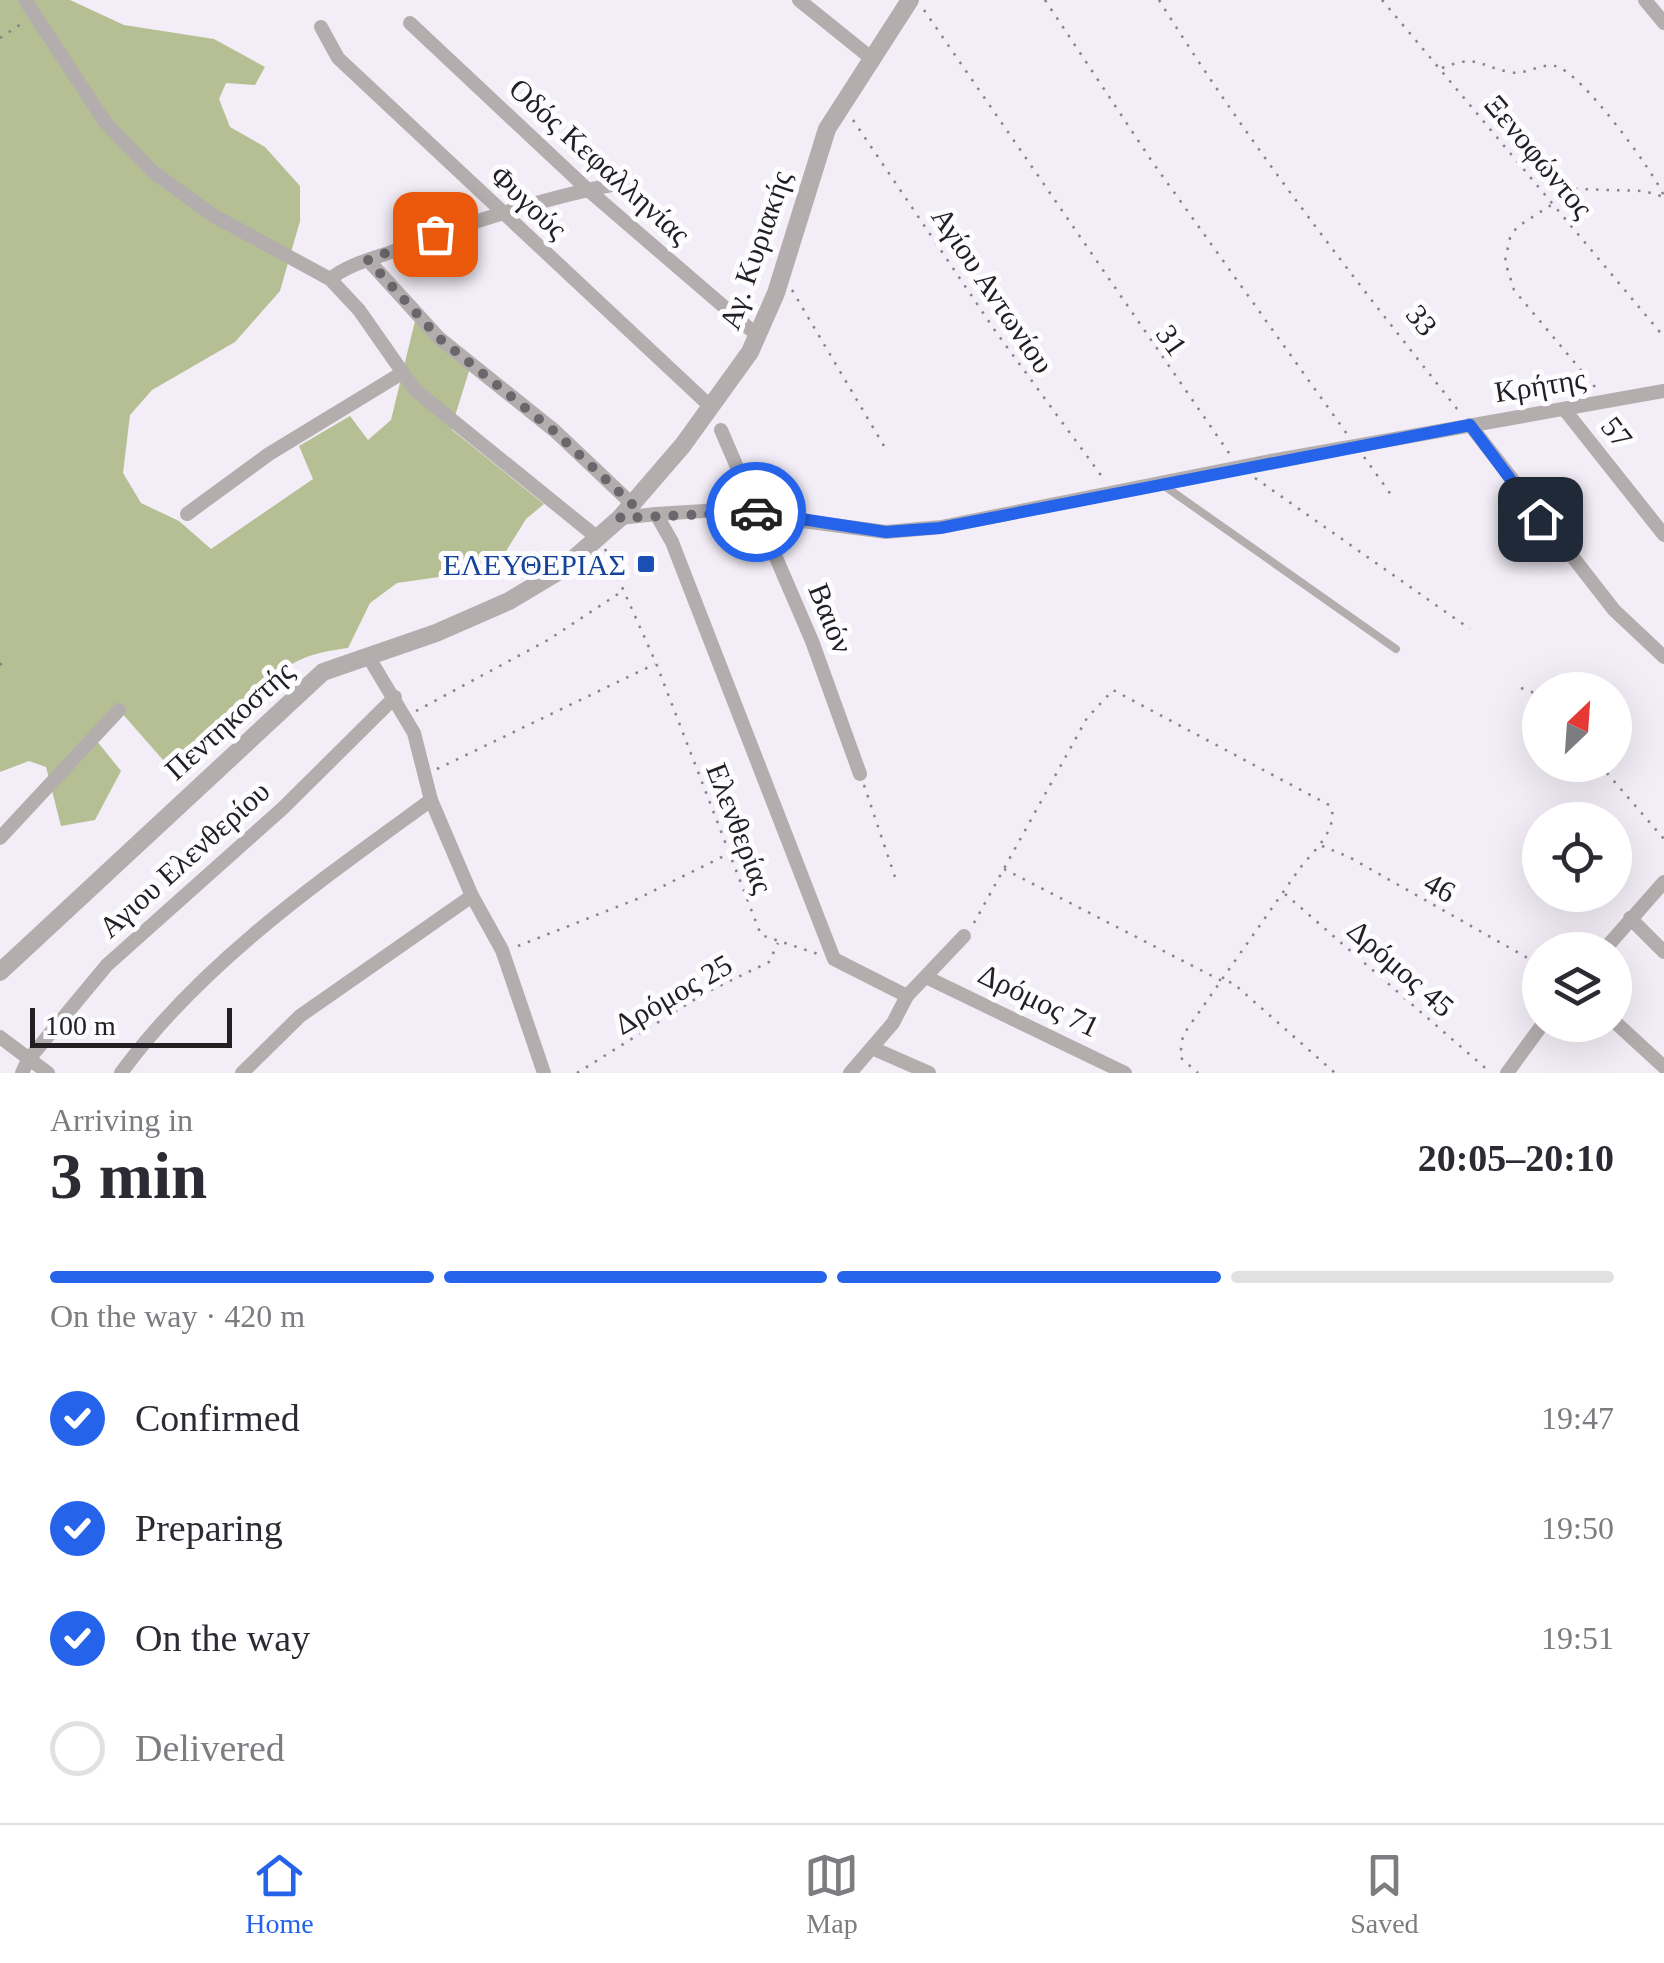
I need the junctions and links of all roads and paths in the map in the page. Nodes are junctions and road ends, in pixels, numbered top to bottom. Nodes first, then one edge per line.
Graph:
1 (24, 0) edge
2 (799, 0) edge
3 (910, 0) edge
4 (918, 0) edge
5 (1044, 0) edge
6 (1158, 0) edge
7 (1382, 0) edge
8 (1645, 0) edge
9 (34, 16) junction
10 (410, 23) dead end
11 (1664, 23) edge
12 (321, 28) dead end
13 (0, 38) edge
14 (871, 58) junction
15 (1440, 68) junction
16 (842, 104) junction
17 (634, 182) dead end
18 (588, 189) junction
19 (1664, 196) edge
20 (1556, 205) junction
21 (500, 214) junction
22 (368, 260) junction
23 (330, 279) junction
24 (780, 279) junction
25 (758, 336) junction
26 (1664, 337) edge
27 (402, 373) junction
28 (1664, 391) edge
29 (1608, 402) junction
30 (710, 408) junction
31 (1564, 409) junction
32 (1470, 425) junction
33 (721, 430) dead end
34 (884, 446) dead end
35 (1355, 446) junction
36 (1240, 468) junction
37 (1163, 485) junction
38 (1116, 495) junction
39 (1392, 496) dead end
40 (626, 511) junction
41 (760, 512) junction
42 (187, 514) dead end
43 (656, 514) junction
44 (1664, 535) edge
45 (599, 538) junction
46 (622, 591) junction
47 (1470, 629) dead end
48 (1396, 649) dead end
49 (368, 656) junction
50 (7, 658) dead end
51 (1664, 658) edge
52 (656, 663) junction
53 (0, 665) edge
54 (396, 697) junction
55 (120, 710) dead end
56 (406, 717) junction
57 (426, 774) junction
58 (860, 774) joint
59 (1615, 782) edge
60 (431, 800) junction
61 (0, 838) edge
62 (1664, 839) edge
63 (1320, 846) junction
64 (727, 855) junction
65 (1004, 870) junction
66 (895, 877) dead end
67 (1664, 882) edge
68 (1284, 892) junction
69 (472, 896) junction
70 (1630, 918) junction
71 (1619, 932) edge
72 (964, 936) joint
73 (778, 941) junction
74 (502, 950) junction
75 (1664, 952) edge
76 (1522, 955) edge
77 (834, 959) junction
78 (0, 972) edge
79 (928, 978) junction
80 (1220, 980) junction
81 (907, 996) junction
82 (0, 1037) edge
83 (1632, 1038) edge
84 (1530, 1042) edge
85 (872, 1048) junction
86 (25, 1066) edge
87 (1664, 1067) edge
88 (537, 1069) edge
89 (48, 1073) edge
90 (121, 1073) edge
91 (242, 1073) edge
92 (577, 1073) edge
93 (850, 1073) edge
94 (929, 1073) edge
95 (1126, 1073) edge
96 (1198, 1073) edge
97 (1335, 1073) edge
98 (1491, 1073) edge
99 (1507, 1073) edge

1 - 9 street
2 - 14 street
3 - 14 street, Αγ. Κυριακής
4 - 36 path, 31
5 - 35 path
6 - 32 path, 33
7 - 15 path, Ξενοφώντος
8 - 11 street
9 - 13 path
9 - 23 street
10 - 18 street, Οδός Κεφαλληνίας
12 - 21 street, Φυγούς
14 - 16 street, Αγ. Κυριακής
15 - 19 path
15 - 20 path, Ξενοφώντος
16 - 24 street, Αγ. Κυριακής
16 - 38 path, Αγίου Αντωνίου
17 - 18 street
18 - 21 street
18 - 25 street, Οδός Κεφαλληνίας
19 - 20 path
20 - 26 path, Ξενοφώντος
20 - 29 path
21 - 22 street
21 - 30 street, Φυγούς
22 - 23 street
22 - 40 street
23 - 27 street
24 - 25 street, Αγ. Κυριακής
24 - 34 path
25 - 30 street, Αγ. Κυριακής
27 - 42 street
27 - 45 street
28 - 29 street, Κρήτης
29 - 31 street, Κρήτης
30 - 40 street, Αγ. Κυριακής
31 - 32 street, Κρήτης
31 - 44 street, 57
32 - 35 street, Κρήτης
32 - 51 street
33 - 41 street, Βαιόν
35 - 36 street, Κρήτης
35 - 39 path
36 - 37 street, Κρήτης
36 - 47 path, 31
37 - 38 street, Κρήτης
37 - 48 lane
38 - 41 street, Κρήτης
40 - 43 street, Κρήτης
40 - 45 street, Πεντηκοστής
41 - 43 street, Κρήτης
41 - 58 street, Βαιόν
43 - 77 street
45 - 46 path, Ελενθερίας
45 - 49 street, Πεντηκοστής
46 - 52 path, Ελενθερίας
46 - 56 path
49 - 54 street
49 - 78 street, Πεντηκοστής
50 - 53 path
52 - 57 path
52 - 64 path, Ελενθερίας
54 - 56 street
54 - 86 street, Αγιου Ελενθερίου
55 - 61 street
56 - 57 street
57 - 60 street
58 - 66 path
59 - 62 path
60 - 69 street
60 - 90 street
63 - 65 path
63 - 68 path
63 - 76 path, 46
64 - 73 path, Ελενθερίας
64 - 74 path
65 - 72 path
65 - 80 path
67 - 70 street
68 - 80 path
68 - 98 path, Δρόμος 45
69 - 74 street
69 - 91 street
70 - 71 street
70 - 75 street
72 - 79 street
73 - 77 path
73 - 92 path, Δρόμος 25
74 - 88 street
77 - 81 street
79 - 81 street
79 - 95 street, Δρόμος 71
80 - 96 path
80 - 97 path
81 - 85 street
82 - 86 street
83 - 87 street
84 - 99 street
85 - 93 street
85 - 94 street
86 - 89 street

